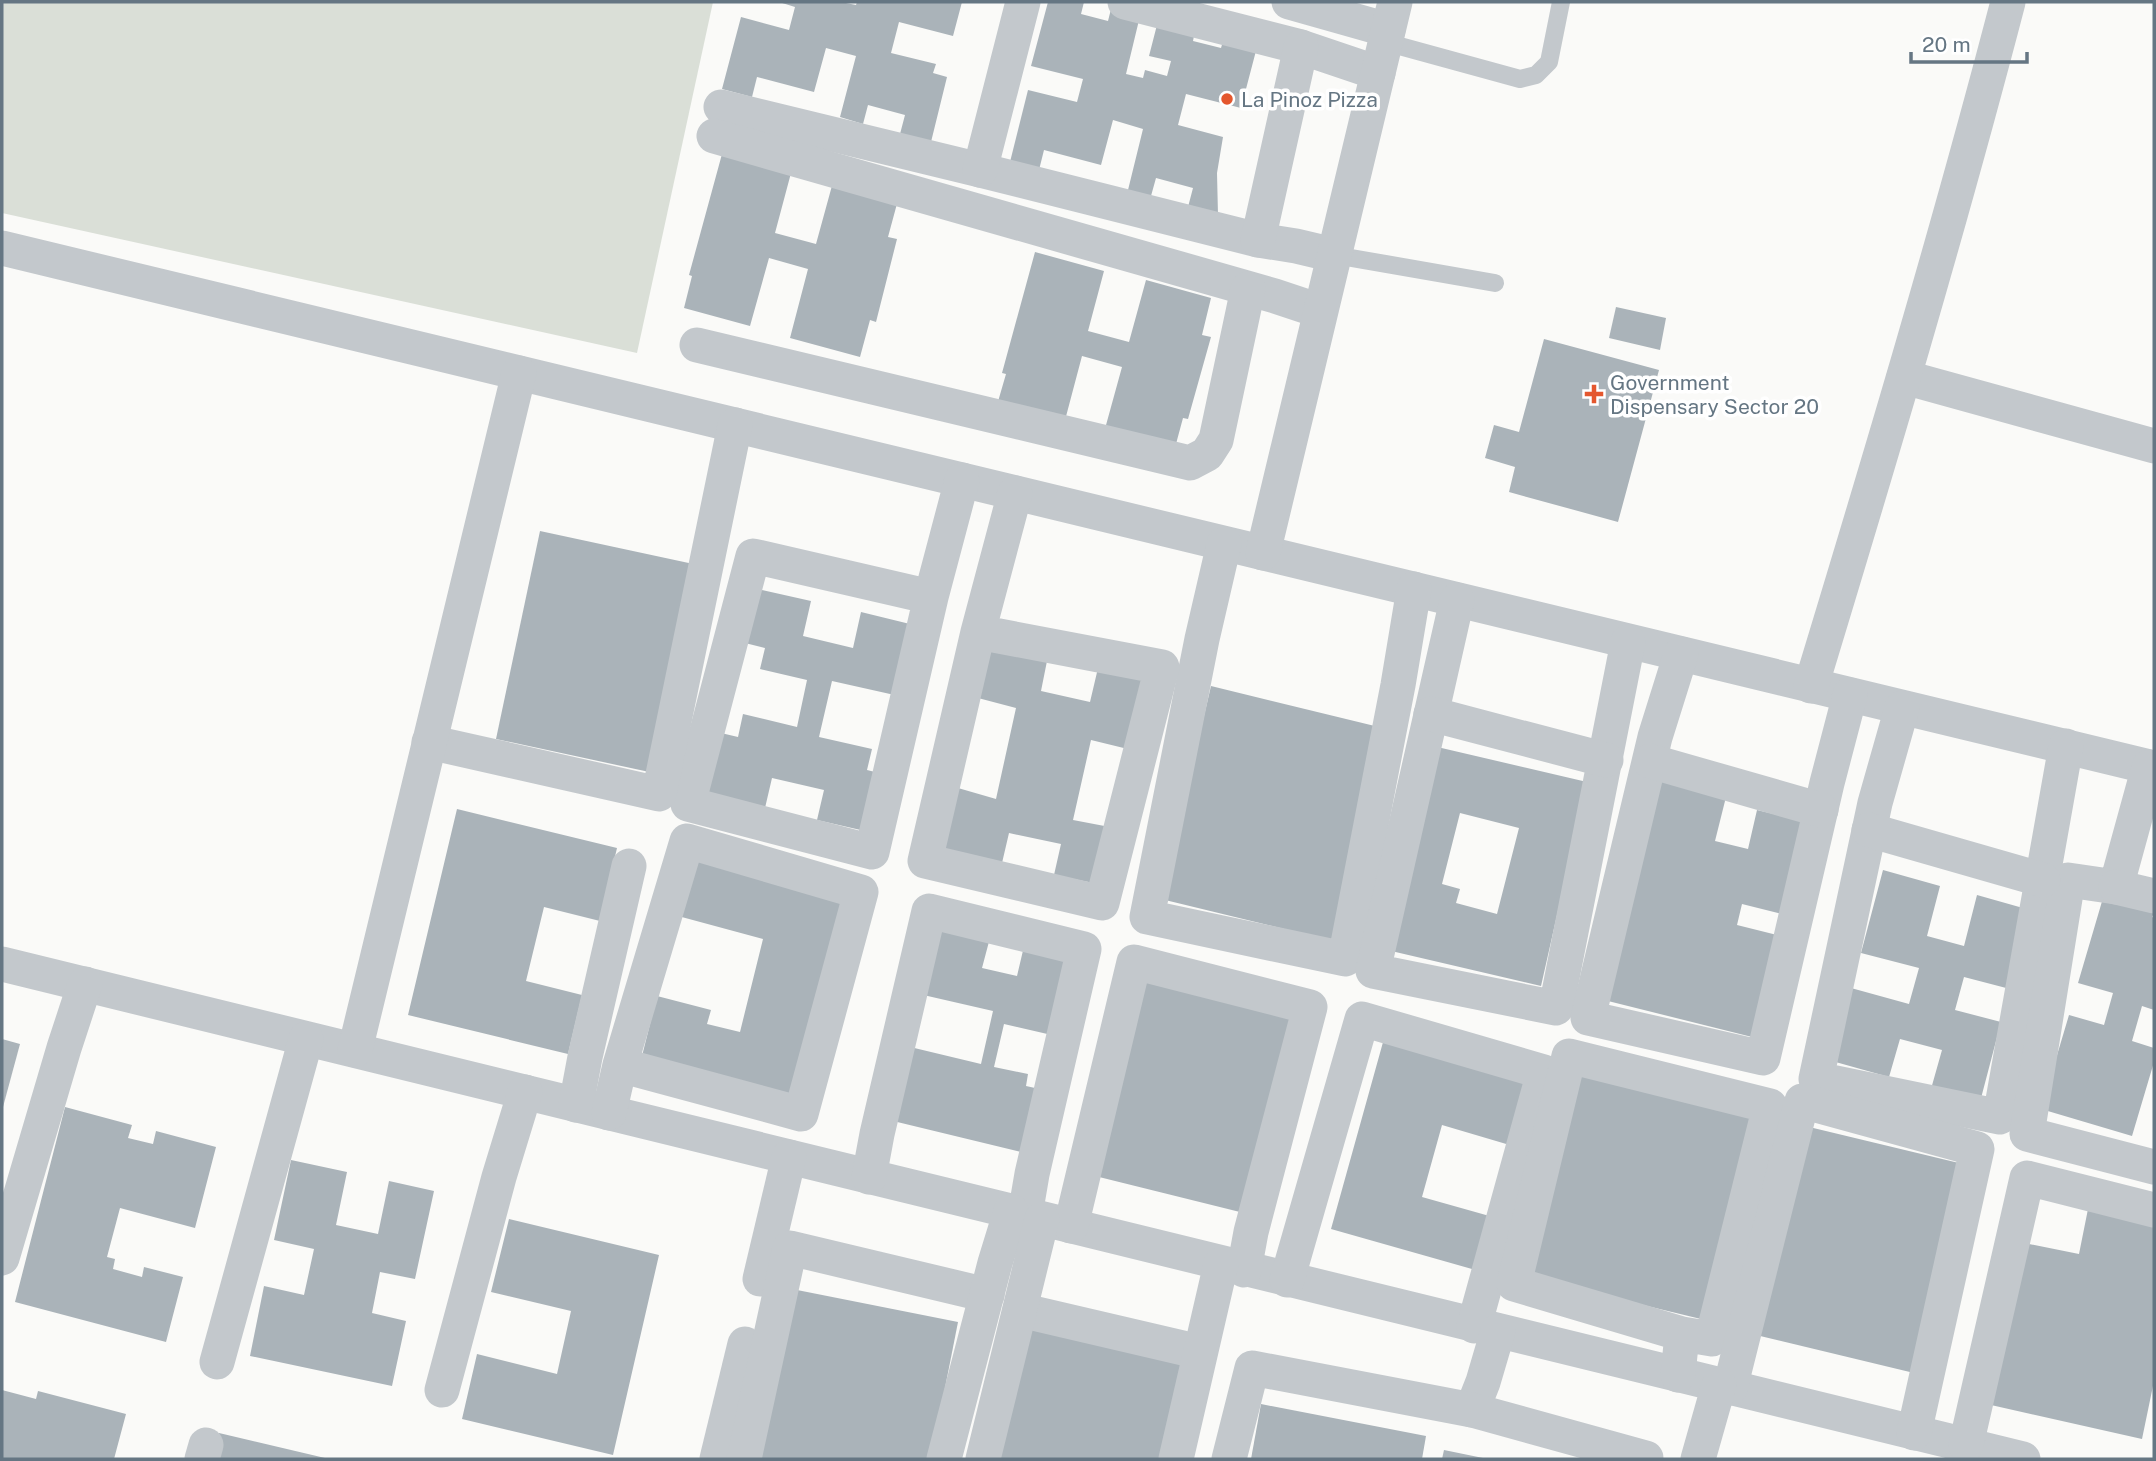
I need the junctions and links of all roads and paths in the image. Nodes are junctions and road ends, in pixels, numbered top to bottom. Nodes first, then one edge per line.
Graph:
1 (1023, 2) edge
2 (1125, 2) edge
3 (1561, 2) edge
4 (2008, 2) edge
5 (1300, 3) edge
6 (1386, 37) edge
7 (1301, 47) junction
8 (980, 170) junction
9 (1258, 240) junction
10 (2, 248) edge
11 (1334, 255) junction
12 (1495, 284) dead end
13 (1248, 289) junction
14 (1320, 311) junction
15 (696, 345) dead end
16 (519, 373) junction
17 (1904, 377) junction
18 (735, 425) junction
19 (2154, 446) edge
20 (962, 480) junction
21 (1015, 493) junction
22 (1224, 544) junction
23 (1263, 553) junction
24 (1414, 589) junction
25 (931, 597) junction
26 (1457, 600) junction
27 (978, 632) junction
28 (1628, 642) junction
29 (1681, 654) junction
30 (1811, 686) junction
31 (1850, 695) junction
32 (1902, 708) junction
33 (1431, 714) junction
34 (429, 742) junction
35 (2066, 746) junction
36 (1606, 760) junction
37 (1650, 761) junction
38 (2152, 768) edge
39 (1821, 810) junction
40 (1869, 830) junction
41 (629, 866) dead end
42 (2043, 880) junction
43 (2116, 887) junction
44 (2154, 896) edge
45 (2, 964) edge
46 (85, 984) junction
47 (306, 1039) junction
48 (355, 1051) junction
49 (620, 1065) junction
50 (525, 1092) junction
51 (593, 1109) junction
52 (789, 1157) junction
53 (2154, 1167) edge
54 (869, 1177) junction
55 (2154, 1210) edge
56 (1037, 1218) junction
57 (2, 1258) edge
58 (1233, 1267) junction
59 (1287, 1280) junction
60 (987, 1295) junction
61 (1020, 1310) junction
62 (1486, 1329) junction
63 (1682, 1334) junction
64 (1200, 1352) junction
65 (217, 1362) dead end
66 (1678, 1375) junction
67 (1724, 1387) junction
68 (442, 1390) dead end
69 (1472, 1410) junction
70 (1914, 1433) junction
71 (1966, 1446) junction
72 (717, 1459) edge
73 (744, 1459) edge
74 (944, 1459) edge
75 (983, 1459) edge
76 (1176, 1459) edge
77 (1229, 1459) edge
78 (1646, 1459) edge
79 (1698, 1459) edge
80 (2023, 1459) edge

1 - 8 street
2 - 7 street
3 - 6 lane
4 - 17 street
5 - 6 street
6 - 7 street
6 - 11 street
7 - 9 street
8 - 9 street
8 - 13 street
9 - 11 street
10 - 16 street
11 - 12 lane
11 - 14 street
13 - 14 street
13 - 15 street
14 - 23 street
16 - 18 street
16 - 34 street
17 - 19 street
17 - 30 street
18 - 20 street
18 - 34 street
20 - 21 street
20 - 25 street
21 - 22 street
21 - 27 street
22 - 23 street
22 - 24 street
23 - 24 street
24 - 26 street
25 - 25 street
26 - 28 street
26 - 33 street
27 - 27 street
28 - 29 street
28 - 36 street
29 - 30 street
29 - 37 street
30 - 31 street
31 - 32 street
31 - 39 street
32 - 35 street
32 - 40 street
33 - 36 street
33 - 36 street
34 - 48 street
35 - 38 street
35 - 42 street
37 - 39 street
37 - 39 street
38 - 43 street
40 - 42 street
40 - 42 street
41 - 51 street
43 - 44 street
43 - 53 street
45 - 46 street
46 - 47 street
46 - 57 street
47 - 48 street
47 - 65 street
48 - 50 street
49 - 49 street
49 - 51 street
50 - 51 street
50 - 68 street
51 - 52 street
52 - 54 street
52 - 72 street
54 - 56 street
54 - 56 street
55 - 71 street
56 - 58 street
56 - 58 street
56 - 60 street
56 - 61 street
58 - 59 street
58 - 64 street
59 - 62 street
59 - 62 street
60 - 73 street
60 - 74 street
61 - 64 street
61 - 75 street
62 - 66 street
62 - 69 street
63 - 63 street
63 - 66 street
64 - 76 street
66 - 67 street
67 - 70 street
67 - 70 street
67 - 79 street
69 - 77 street
69 - 78 street
70 - 71 street
71 - 80 street

